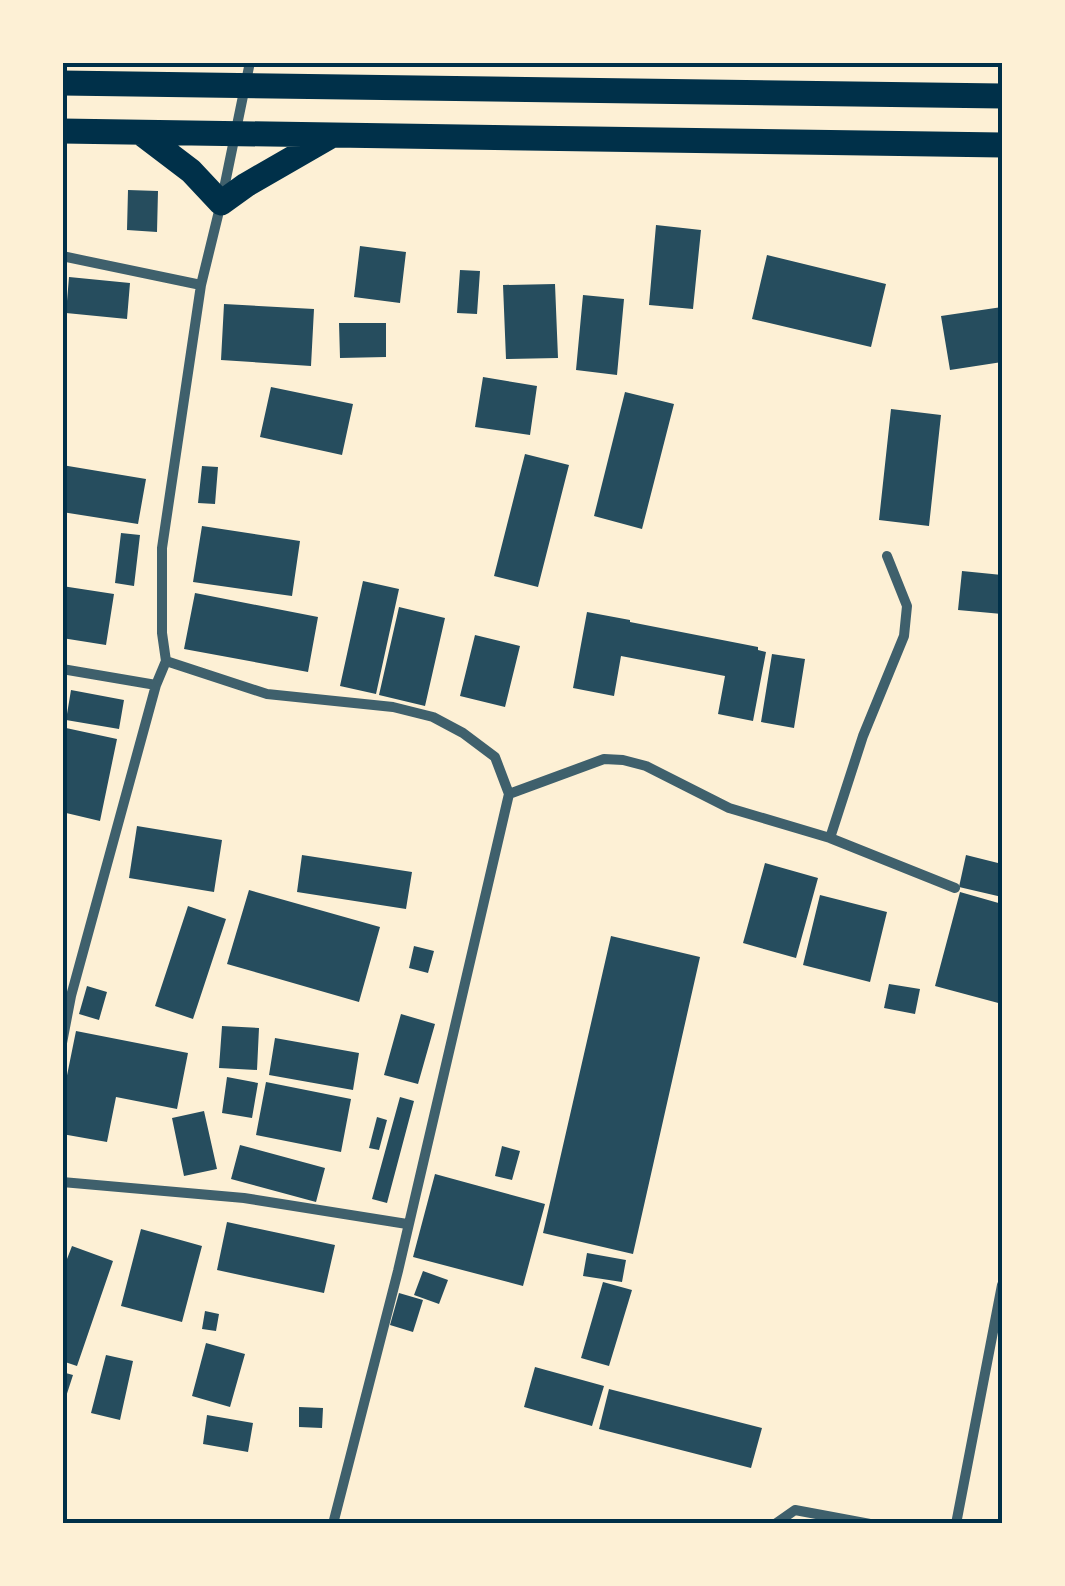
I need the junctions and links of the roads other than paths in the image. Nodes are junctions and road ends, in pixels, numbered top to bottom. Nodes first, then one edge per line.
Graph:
1 (248, 74) edge
2 (62, 84) edge
3 (1002, 96) edge
4 (62, 132) edge
5 (141, 132) junction
6 (235, 134) junction
7 (333, 135) junction
8 (1002, 145) edge
9 (221, 203) junction
10 (62, 256) edge
11 (201, 285) junction
12 (887, 556) dead end
13 (166, 662) junction
14 (62, 669) edge
15 (156, 686) junction
16 (509, 794) junction
17 (830, 838) junction
18 (955, 888) dead end
19 (66, 995) edge
20 (62, 1043) edge
21 (62, 1182) edge
22 (407, 1224) junction
23 (1002, 1285) edge
24 (333, 1524) edge
25 (776, 1524) edge
26 (870, 1524) edge
27 (956, 1524) edge

1 - 2 highway
1 - 3 highway
1 - 6 street
4 - 5 highway
5 - 6 highway
5 - 9 highway
6 - 7 highway
6 - 9 street
7 - 8 highway
7 - 9 highway
9 - 11 street
10 - 11 street
11 - 13 street
12 - 17 street
13 - 15 street
13 - 16 street
14 - 15 street
15 - 19 street
16 - 17 street
16 - 22 street
17 - 18 street
19 - 20 street
21 - 22 street
22 - 24 street
23 - 27 street
25 - 26 street

